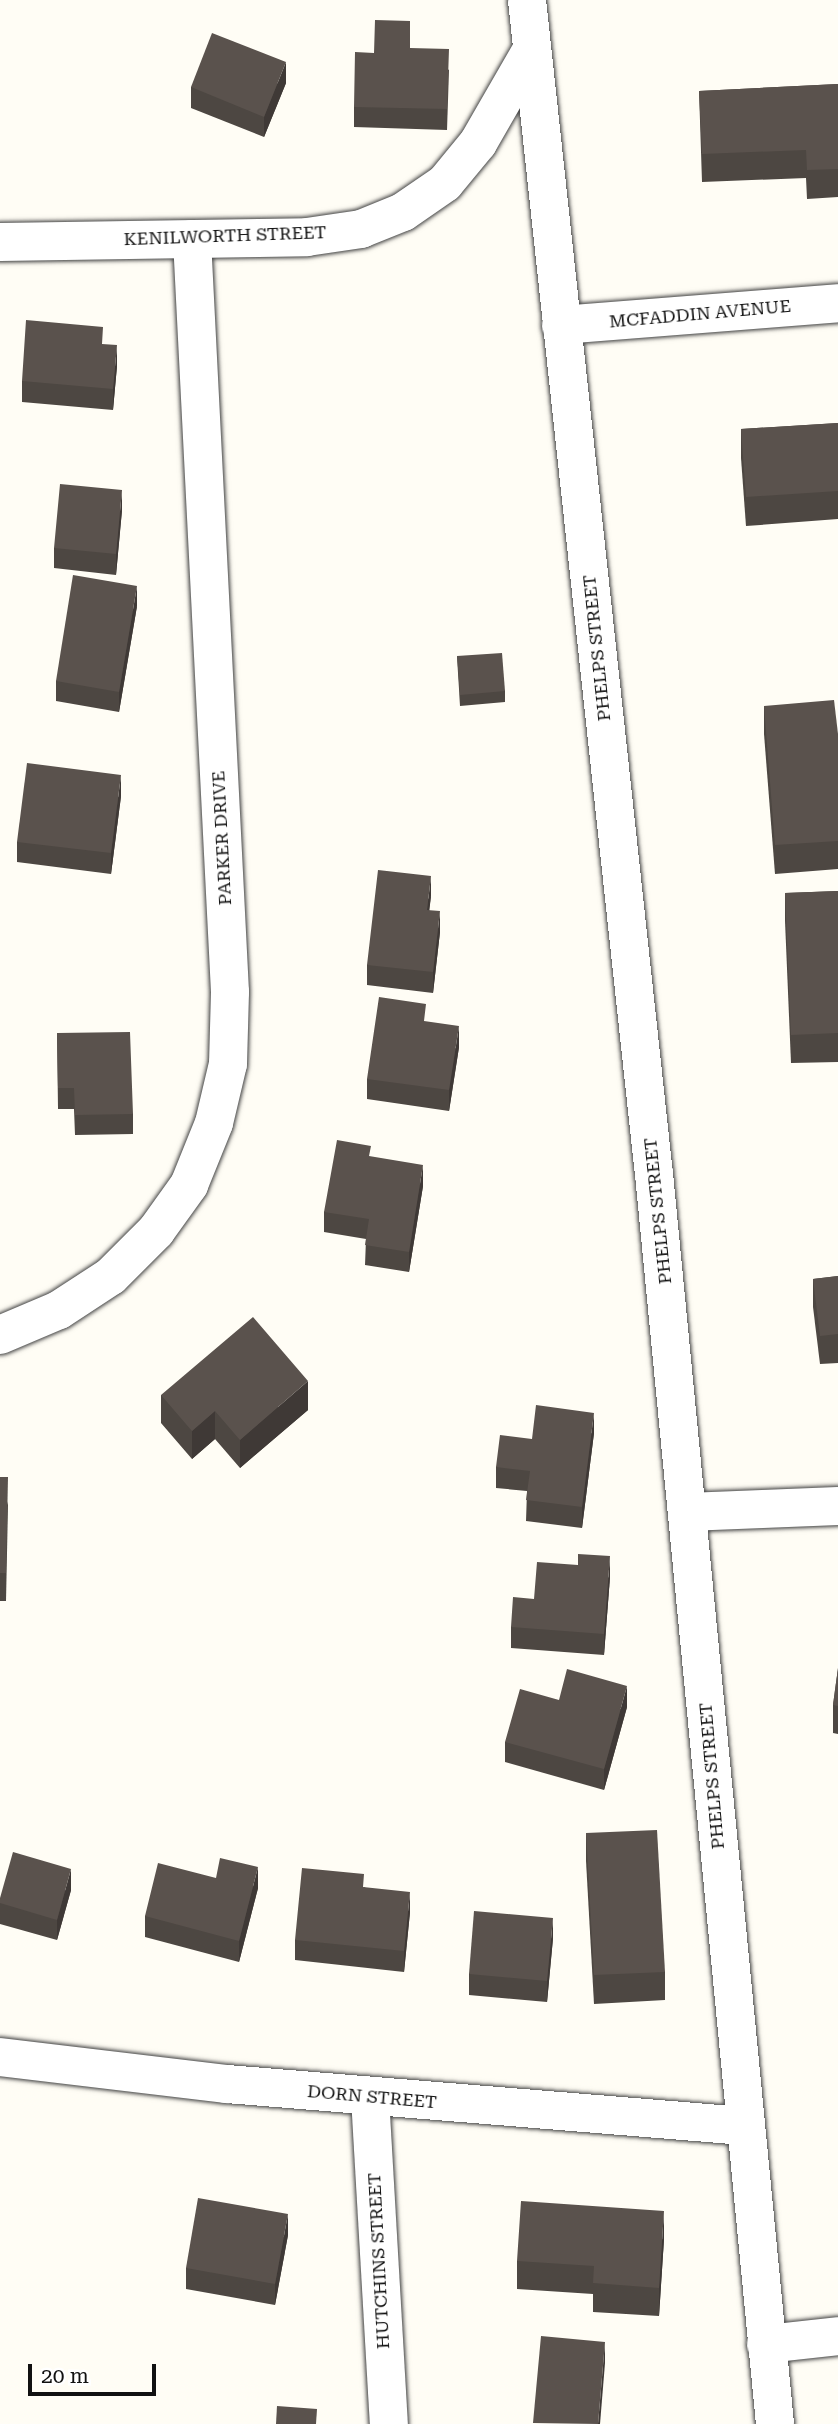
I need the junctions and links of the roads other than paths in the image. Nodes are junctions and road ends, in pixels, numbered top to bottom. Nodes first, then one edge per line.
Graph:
1 (527, 0) edge
2 (532, 49) junction
3 (192, 239) junction
4 (0, 242) edge
5 (838, 303) edge
6 (561, 325) junction
7 (0, 1335) edge
8 (838, 1506) edge
9 (687, 1512) junction
10 (0, 2056) edge
11 (370, 2097) junction
12 (745, 2126) junction
13 (838, 2336) edge
14 (766, 2344) junction
15 (389, 2424) edge
16 (775, 2424) edge

1 - 2 street, PHELPS STREET
2 - 3 street, KENILWORTH STREET
2 - 6 street, PHELPS STREET
3 - 4 street, KENILWORTH STREET
3 - 7 street, PARKER DRIVE
5 - 6 street, MCFADDIN AVENUE
6 - 9 street, PHELPS STREET
8 - 9 street
9 - 12 street, PHELPS STREET
10 - 11 street, DORN STREET
11 - 12 street, DORN STREET
11 - 15 street, HUTCHINS STREET
12 - 14 street, PHELPS STREET
13 - 14 street
14 - 16 street, PHELPS STREET

